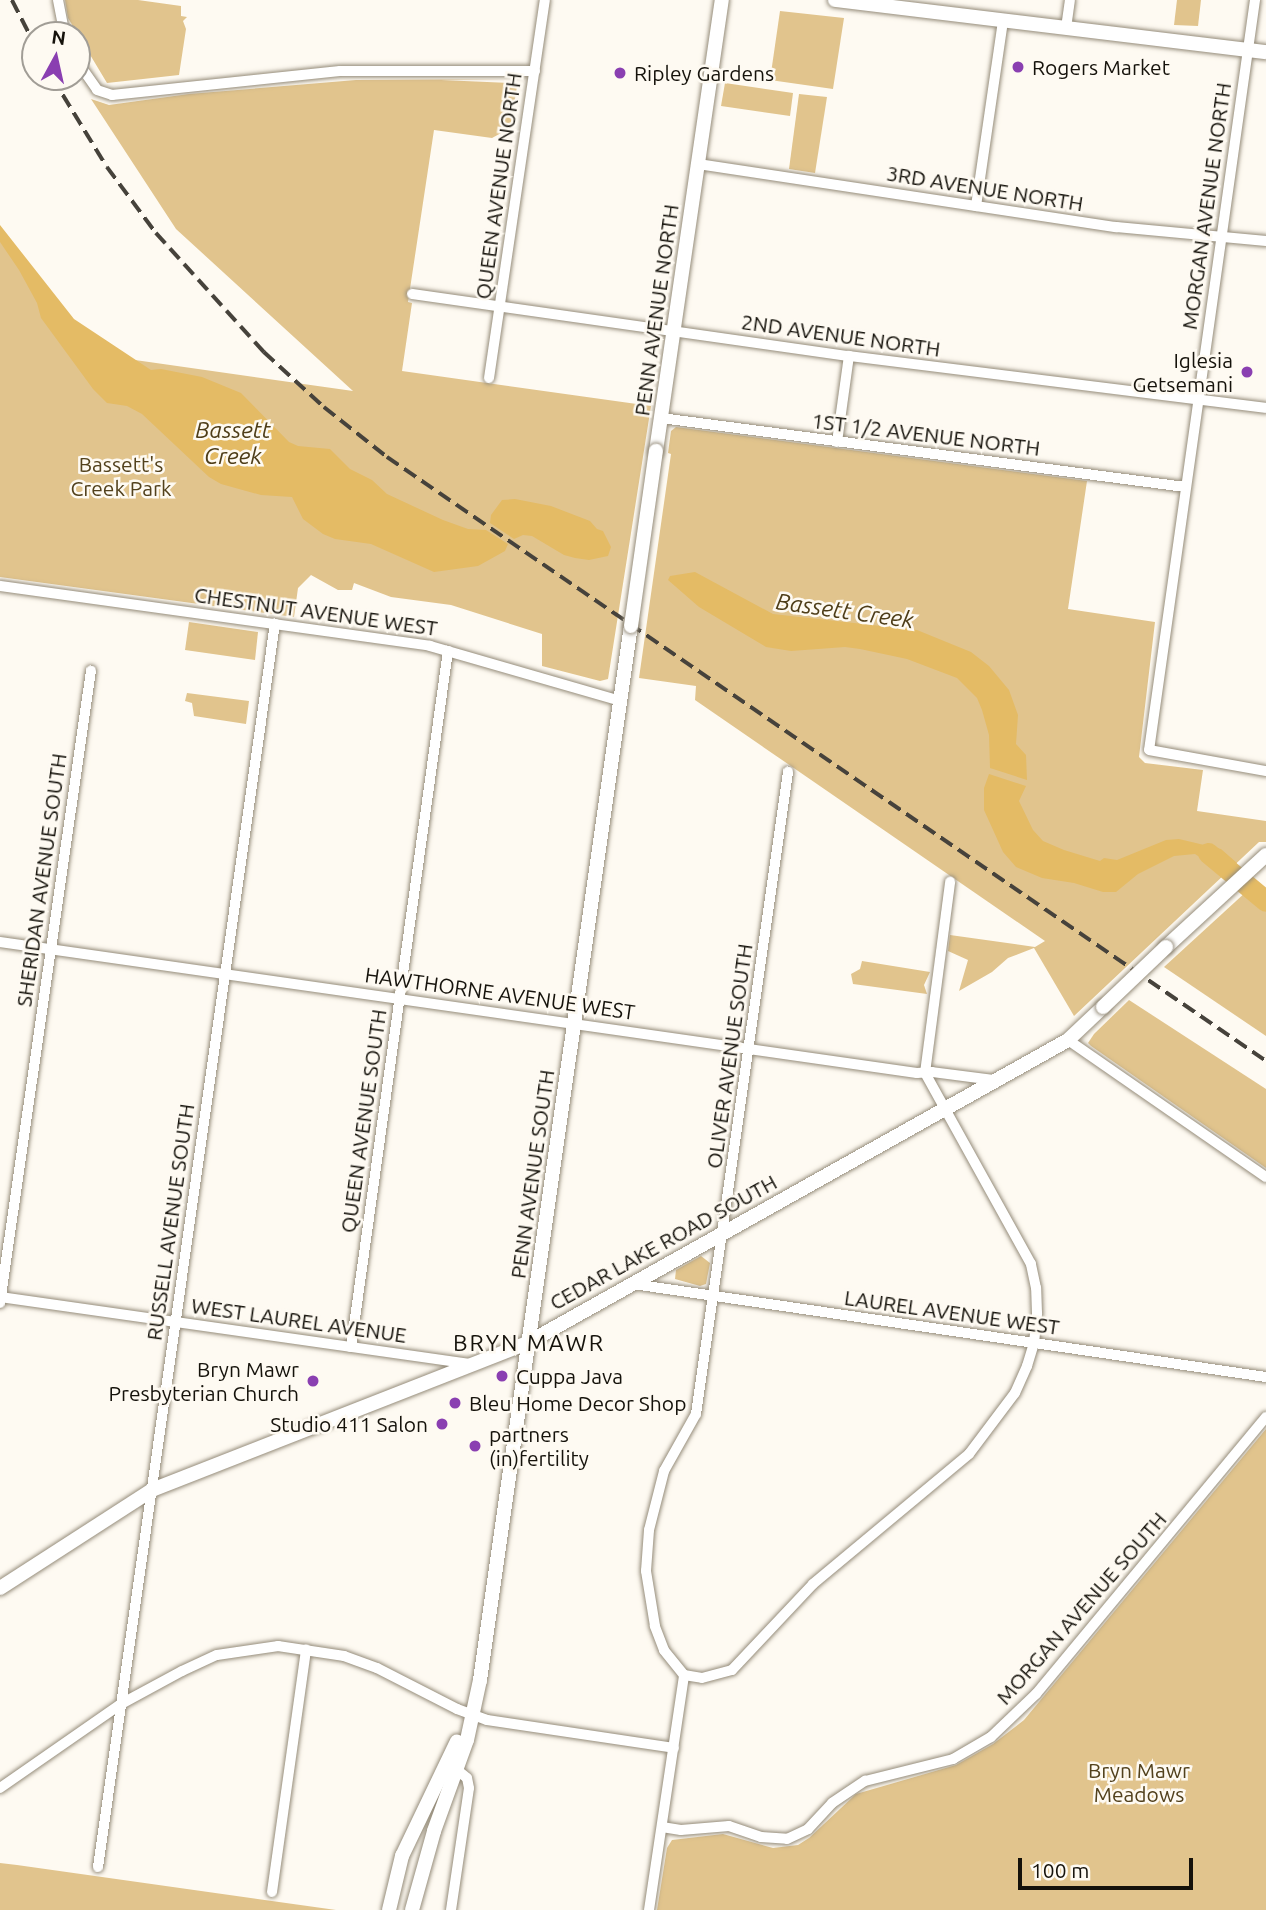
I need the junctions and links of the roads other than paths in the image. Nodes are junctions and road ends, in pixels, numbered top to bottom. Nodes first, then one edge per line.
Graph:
1 (58, 0) edge
2 (545, 0) edge
3 (722, 0) edge
4 (835, 0) edge
5 (1070, 0) edge
6 (1255, 0) edge
7 (62, 21) edge
8 (1003, 22) junction
9 (1066, 29) junction
10 (1248, 51) junction
11 (1266, 52) edge
12 (535, 71) junction
13 (91, 81) edge
14 (698, 164) junction
15 (976, 206) junction
16 (1220, 236) junction
17 (1266, 241) edge
18 (412, 294) dead end
19 (500, 308) junction
20 (673, 332) junction
21 (849, 356) junction
22 (489, 378) dead end
23 (1198, 401) junction
24 (1266, 408) edge
25 (661, 418) junction
26 (837, 442) junction
27 (1185, 487) junction
28 (0, 586) edge
29 (275, 624) junction
30 (631, 626) joint
31 (448, 651) junction
32 (91, 671) dead end
33 (620, 701) junction
34 (1266, 771) edge
35 (788, 772) dead end
36 (1266, 855) edge
37 (950, 882) dead end
38 (0, 942) edge
39 (50, 949) junction
40 (225, 973) junction
41 (400, 998) junction
42 (575, 1024) junction
43 (1068, 1040) junction
44 (749, 1049) junction
45 (925, 1073) junction
46 (994, 1080) junction
47 (945, 1108) junction
48 (1266, 1177) edge
49 (723, 1232) junction
50 (633, 1284) junction
51 (714, 1296) junction
52 (0, 1297) edge
53 (0, 1303) edge
54 (175, 1322) junction
55 (529, 1342) junction
56 (1034, 1343) junction
57 (351, 1347) junction
58 (468, 1364) junction
59 (1266, 1377) edge
60 (1266, 1417) edge
61 (152, 1490) junction
62 (0, 1588) edge
63 (306, 1649) junction
64 (684, 1675) junction
65 (121, 1704) junction
66 (470, 1720) junction
67 (674, 1748) junction
68 (456, 1769) junction
69 (0, 1788) edge
70 (662, 1826) junction
71 (98, 1867) dead end
72 (272, 1892) dead end
73 (389, 1910) edge
74 (412, 1910) edge
75 (451, 1910) edge
76 (649, 1910) edge

1 - 7 street
2 - 12 street, QUEEN AVENUE NORTH
3 - 14 main road, PENN AVENUE NORTH
4 - 8 main road
5 - 9 street
6 - 10 street, MORGAN AVENUE NORTH
8 - 9 main road
8 - 15 street
9 - 10 main road
10 - 11 main road
10 - 16 street, MORGAN AVENUE NORTH
12 - 13 street
12 - 19 street, QUEEN AVENUE NORTH
14 - 15 street, 3RD AVENUE NORTH
14 - 20 main road, PENN AVENUE NORTH
15 - 16 street, 3RD AVENUE NORTH
16 - 17 street, 3RD AVENUE NORTH
16 - 23 street, MORGAN AVENUE NORTH
18 - 19 street, 2ND AVENUE NORTH
19 - 20 street, 2ND AVENUE NORTH
19 - 22 street, QUEEN AVENUE NORTH
20 - 21 street, 2ND AVENUE NORTH
20 - 25 main road, PENN AVENUE NORTH
21 - 23 street, 2ND AVENUE NORTH
21 - 26 street
23 - 24 street, 2ND AVENUE NORTH
23 - 27 street, MORGAN AVENUE NORTH
25 - 26 street, 1ST 1/2 AVENUE NORTH
25 - 30 main road, PENN AVENUE NORTH, bridge
26 - 27 street, 1ST 1/2 AVENUE NORTH
27 - 34 street, MORGAN AVENUE NORTH
28 - 29 street, CHESTNUT AVENUE WEST
29 - 31 street, CHESTNUT AVENUE WEST
29 - 40 street, RUSSELL AVENUE SOUTH
30 - 33 main road, PENN AVENUE SOUTH
31 - 33 street, CHESTNUT AVENUE WEST
31 - 41 street, QUEEN AVENUE SOUTH
32 - 39 street, SHERIDAN AVENUE SOUTH
33 - 42 main road, PENN AVENUE SOUTH
35 - 44 street, OLIVER AVENUE SOUTH
36 - 43 main road, CEDAR LAKE ROAD SOUTH, bridge
37 - 45 street
38 - 39 street, HAWTHORNE AVENUE WEST
39 - 40 street, HAWTHORNE AVENUE WEST
39 - 52 street, SHERIDAN AVENUE SOUTH
40 - 41 street, HAWTHORNE AVENUE WEST
40 - 54 street, RUSSELL AVENUE SOUTH
41 - 42 street, HAWTHORNE AVENUE WEST
41 - 57 street, QUEEN AVENUE SOUTH
42 - 44 street, HAWTHORNE AVENUE WEST
42 - 55 main road, PENN AVENUE SOUTH
43 - 46 main road, CEDAR LAKE ROAD SOUTH
43 - 48 street
44 - 45 street, HAWTHORNE AVENUE WEST
44 - 49 street, OLIVER AVENUE SOUTH
45 - 46 street, HAWTHORNE AVENUE WEST
45 - 47 street
46 - 47 main road, CEDAR LAKE ROAD SOUTH
47 - 49 main road, CEDAR LAKE ROAD SOUTH
47 - 56 street
49 - 50 main road, CEDAR LAKE ROAD SOUTH
49 - 51 street, OLIVER AVENUE SOUTH
50 - 51 street, LAUREL AVENUE WEST
50 - 55 main road, CEDAR LAKE ROAD SOUTH
51 - 56 street, LAUREL AVENUE WEST
51 - 64 street, OLIVER AVENUE SOUTH
52 - 53 street, SHERIDAN AVENUE SOUTH
52 - 54 street, WEST LAUREL AVENUE
54 - 57 street, WEST LAUREL AVENUE
54 - 61 street, RUSSELL AVENUE SOUTH
55 - 58 main road, CEDAR LAKE ROAD SOUTH
55 - 66 main road, PENN AVENUE SOUTH
56 - 59 street, LAUREL AVENUE WEST
56 - 64 street
57 - 58 street, WEST LAUREL AVENUE
58 - 61 main road, CEDAR LAKE ROAD SOUTH
60 - 70 street, MORGAN AVENUE SOUTH
61 - 62 main road, CEDAR LAKE ROAD SOUTH
61 - 65 street, RUSSELL AVENUE SOUTH
63 - 65 street
63 - 66 street
63 - 72 street
64 - 67 street
65 - 69 street
65 - 71 street, RUSSELL AVENUE SOUTH
66 - 67 street
66 - 68 main road, PENN AVENUE SOUTH
66 - 73 main road, PENN AVENUE SOUTH
67 - 70 street
68 - 74 main road, PENN AVENUE SOUTH
68 - 75 street
70 - 76 street

